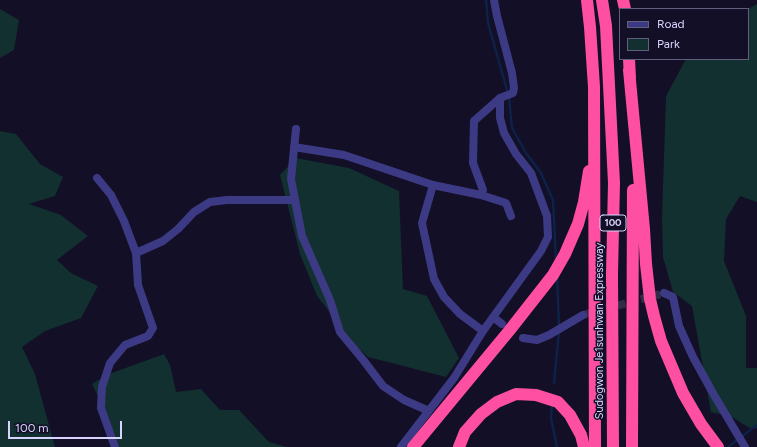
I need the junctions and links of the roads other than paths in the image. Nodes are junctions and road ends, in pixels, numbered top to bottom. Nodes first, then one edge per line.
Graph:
1 (494, 0) edge
2 (587, 0) edge
3 (602, 0) edge
4 (593, 61) junction
5 (629, 64) edge
6 (501, 97) junction
7 (296, 129) dead end
8 (294, 147) junction
9 (97, 178) dead end
10 (434, 185) junction
11 (481, 195) junction
12 (295, 200) junction
13 (511, 216) dead end
14 (136, 252) junction
15 (664, 293) dead end
16 (583, 315) tunnel mouth
17 (493, 317) junction
18 (502, 324) dead end
19 (482, 331) junction
20 (523, 338) dead end
21 (429, 411) junction
22 (116, 447) edge
23 (401, 447) edge
24 (413, 447) edge
25 (459, 447) edge
26 (584, 447) edge
27 (595, 447) edge
28 (613, 447) edge
29 (632, 447) edge
30 (718, 447) edge
31 (745, 447) edge

1 - 6 street
2 - 4 highway
3 - 28 highway, Sudogwon Je1sunhwan Expressway / 100
4 - 24 highway
4 - 27 highway
5 - 29 highway, 100
5 - 30 highway
6 - 11 street
6 - 17 street
7 - 8 street
8 - 10 street
8 - 12 street
9 - 14 street
10 - 11 street
10 - 19 street
11 - 13 street
12 - 14 street
12 - 21 street
14 - 22 street
15 - 31 street
16 - 20 street
17 - 18 street
17 - 19 street
19 - 21 street
21 - 23 street
25 - 26 highway

